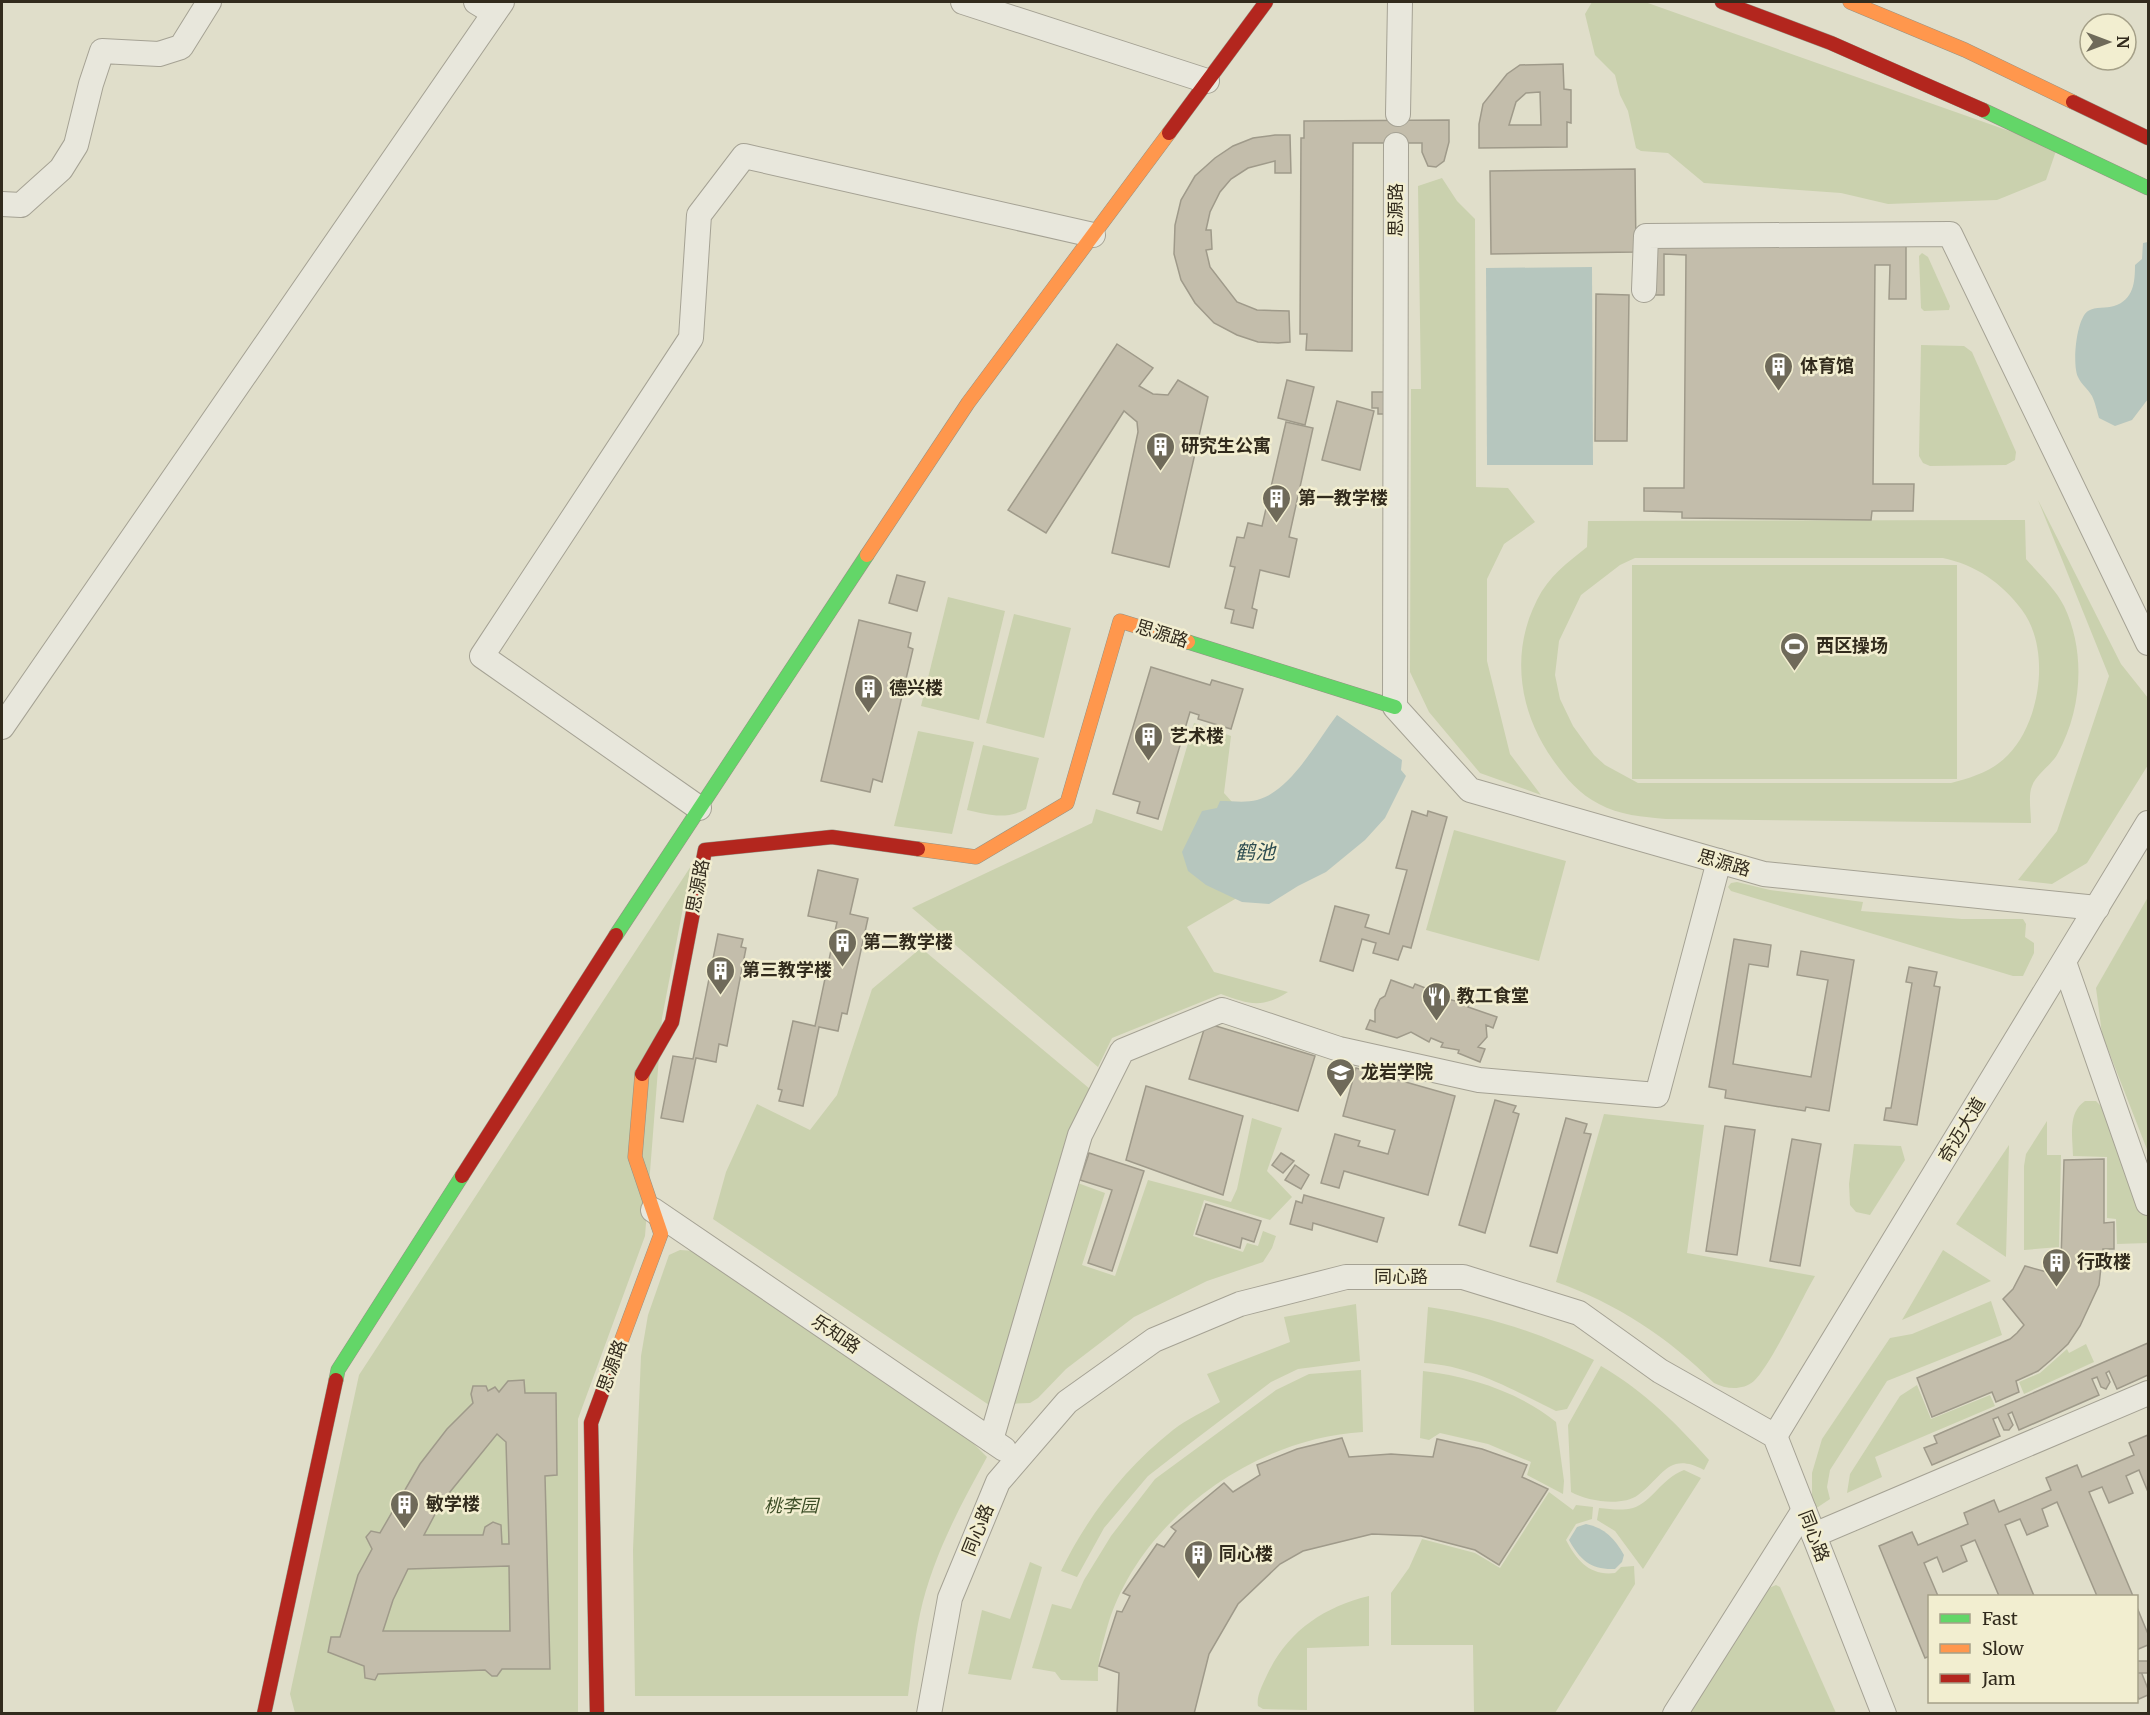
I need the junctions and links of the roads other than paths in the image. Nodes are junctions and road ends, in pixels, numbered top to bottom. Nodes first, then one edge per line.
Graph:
1 (209, 2) edge
2 (963, 2) edge
3 (1266, 2) edge
4 (1400, 2) edge
5 (1722, 2) edge
6 (1850, 2) edge
7 (490, 5) edge
8 (1207, 81) junction
9 (1398, 114) dead end
10 (2148, 138) edge
11 (1396, 145) dead end
12 (2148, 188) edge
13 (2, 204) edge
14 (1093, 235) junction
15 (1644, 290) dead end
16 (2148, 644) edge
17 (1395, 707) junction
18 (2, 727) edge
19 (699, 808) junction
20 (2145, 836) edge
21 (1719, 861) junction
22 (2097, 908) junction
23 (2064, 962) junction
24 (2148, 1203) edge
25 (653, 1210) junction
26 (2148, 1393) edge
27 (1775, 1436) junction
28 (991, 1440) junction
29 (1018, 1459) junction
30 (1804, 1510) junction
31 (1814, 1535) junction
32 (264, 1713) edge
33 (597, 1713) edge
34 (929, 1713) edge
35 (1675, 1713) edge
36 (1884, 1713) edge

1 - 13 street
2 - 8 street
3 - 8 main road
4 - 9 street
5 - 12 main road
6 - 10 main road
7 - 18 street
8 - 14 main road
11 - 17 street, 思源路
14 - 19 main road
14 - 19 street
15 - 16 street
17 - 21 street, 思源路
17 - 25 main road, 思源路
19 - 32 main road
20 - 22 street, 奇迈大道
21 - 22 street, 思源路
21 - 28 street
22 - 23 street, 奇迈大道
23 - 24 street
23 - 27 street, 奇迈大道
25 - 28 street, 乐知路
25 - 33 main road, 思源路
26 - 31 street
27 - 29 street, 同心路
27 - 30 street, 同心路
28 - 29 street, 乐知路
29 - 34 street, 同心路
30 - 31 street, 同心路
30 - 35 street
31 - 36 street, 同心路

